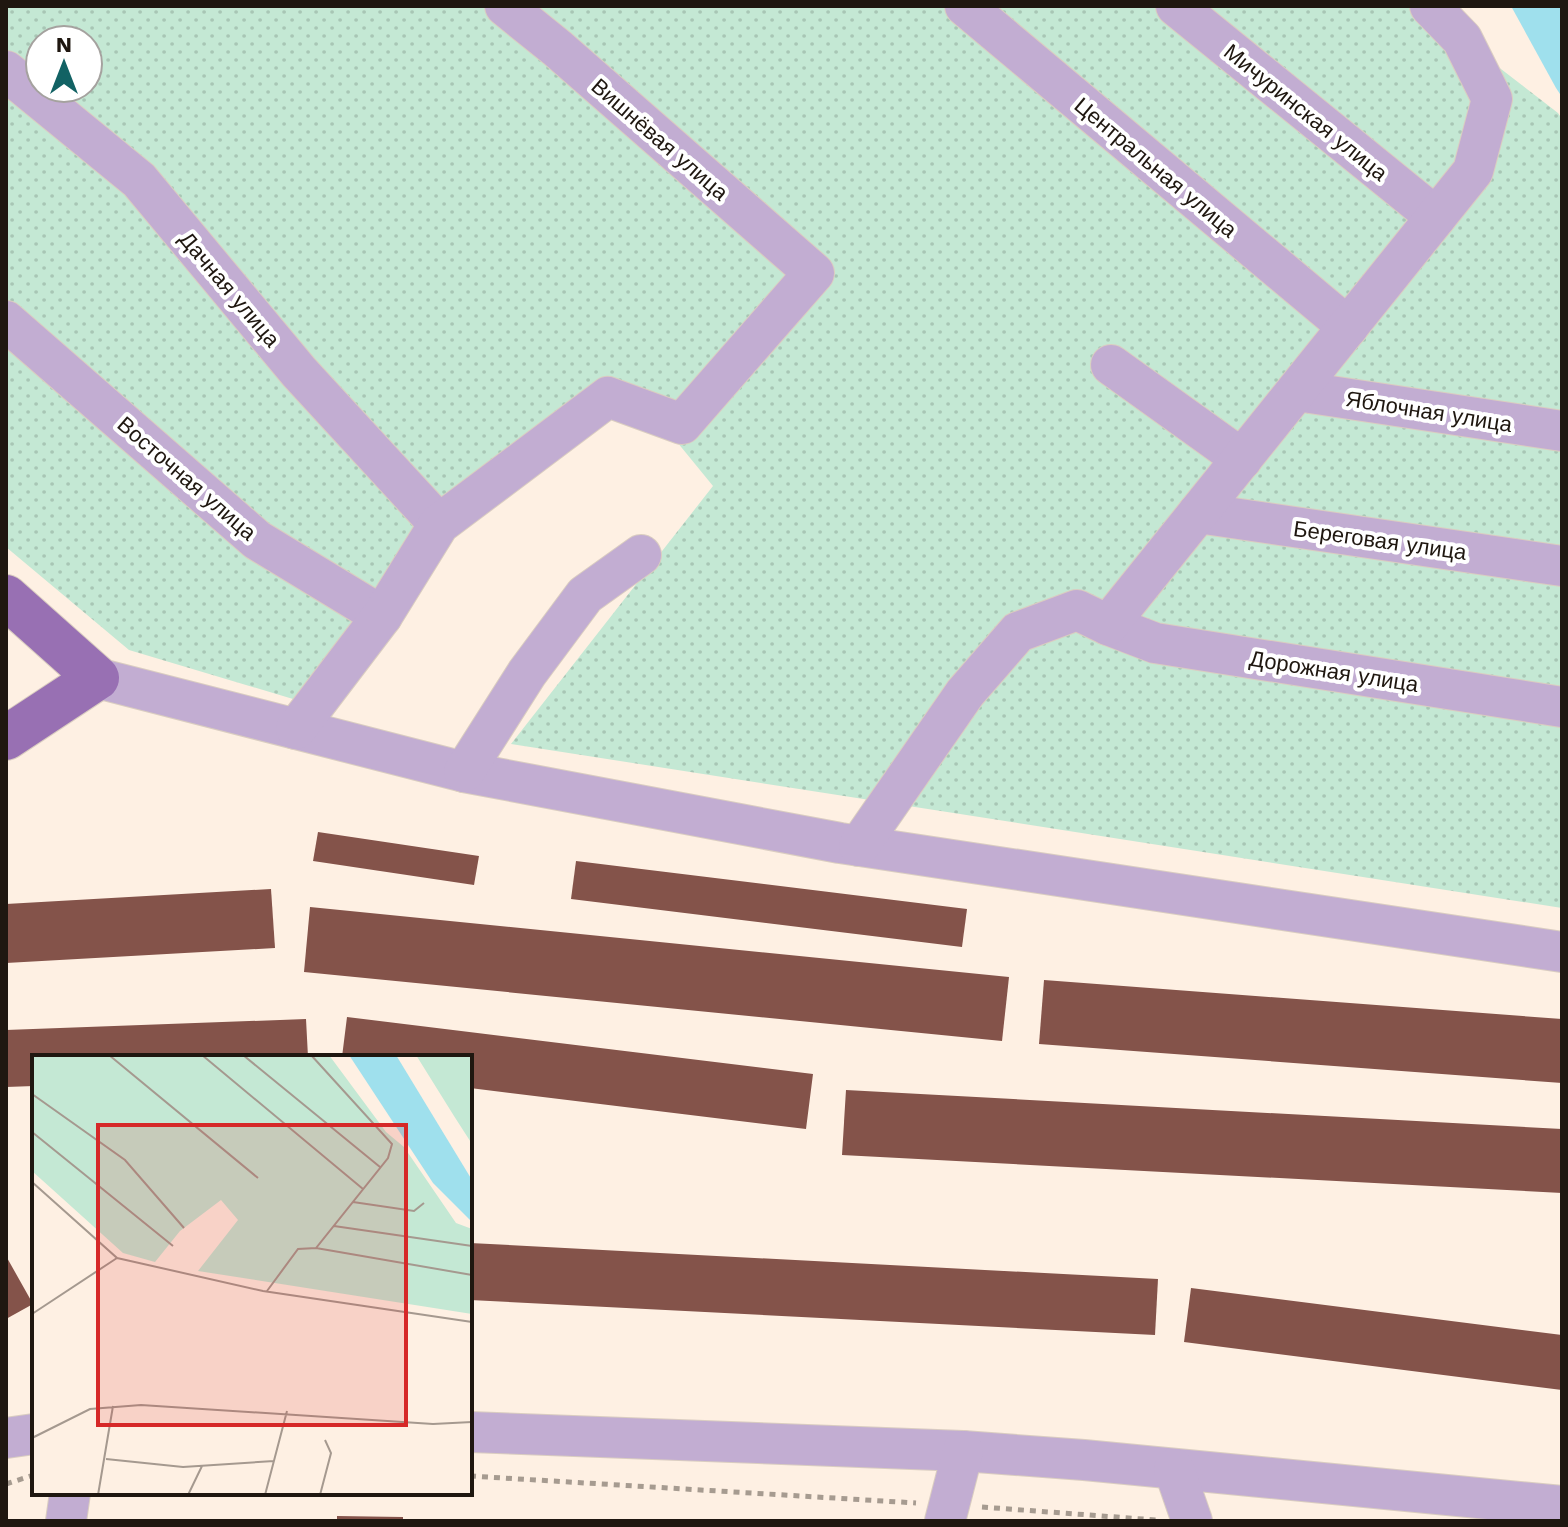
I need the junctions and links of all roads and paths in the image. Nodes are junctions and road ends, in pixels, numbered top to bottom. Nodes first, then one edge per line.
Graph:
1 (505, 6) edge
2 (965, 6) edge
3 (1176, 6) edge
4 (1430, 6) edge
5 (6, 71) edge
6 (1436, 217) junction
7 (6, 321) edge
8 (1348, 327) junction
9 (1111, 365) dead end
10 (1297, 391) junction
11 (1562, 431) edge
12 (1242, 459) junction
13 (1198, 513) junction
14 (439, 524) junction
15 (641, 555) dead end
16 (1562, 566) edge
17 (6, 597) edge
18 (382, 616) junction
19 (1108, 625) junction
20 (97, 678) junction
21 (1562, 707) edge
22 (296, 729) junction
23 (6, 738) edge
24 (464, 772) junction
25 (859, 846) junction
26 (1562, 952) edge
27 (472, 1432) edge
28 (32, 1434) edge
29 (6, 1438) edge
30 (963, 1451) junction
31 (1174, 1469) junction
32 (32, 1476) edge
33 (472, 1476) edge
34 (6, 1484) edge
35 (70, 1495) edge
36 (1562, 1506) edge
37 (947, 1513) edge
38 (66, 1521) edge
39 (1161, 1521) edge
40 (1192, 1521) edge

1 - 14 street, Вишнёвая улица
2 - 8 street, Центральная улица
3 - 6 street, Мичуринская улица
4 - 6 street
5 - 14 street, Дачная улица
6 - 8 street
7 - 18 street, Восточная улица
8 - 10 street
9 - 12 street
10 - 11 street, Яблочная улица
10 - 12 street
12 - 13 street
13 - 16 street, Береговая улица
13 - 19 street
14 - 18 street
15 - 24 street
17 - 20 main road
18 - 22 street
19 - 21 street, Дорожная улица
19 - 25 street, Дорожная улица
20 - 22 street
20 - 23 main road
22 - 24 street
24 - 25 street
25 - 26 street
27 - 30 street
28 - 29 street
30 - 31 street
30 - 37 street
31 - 36 street
31 - 40 street
32 - 34 path
33 - 37 path
35 - 38 street
37 - 39 path

